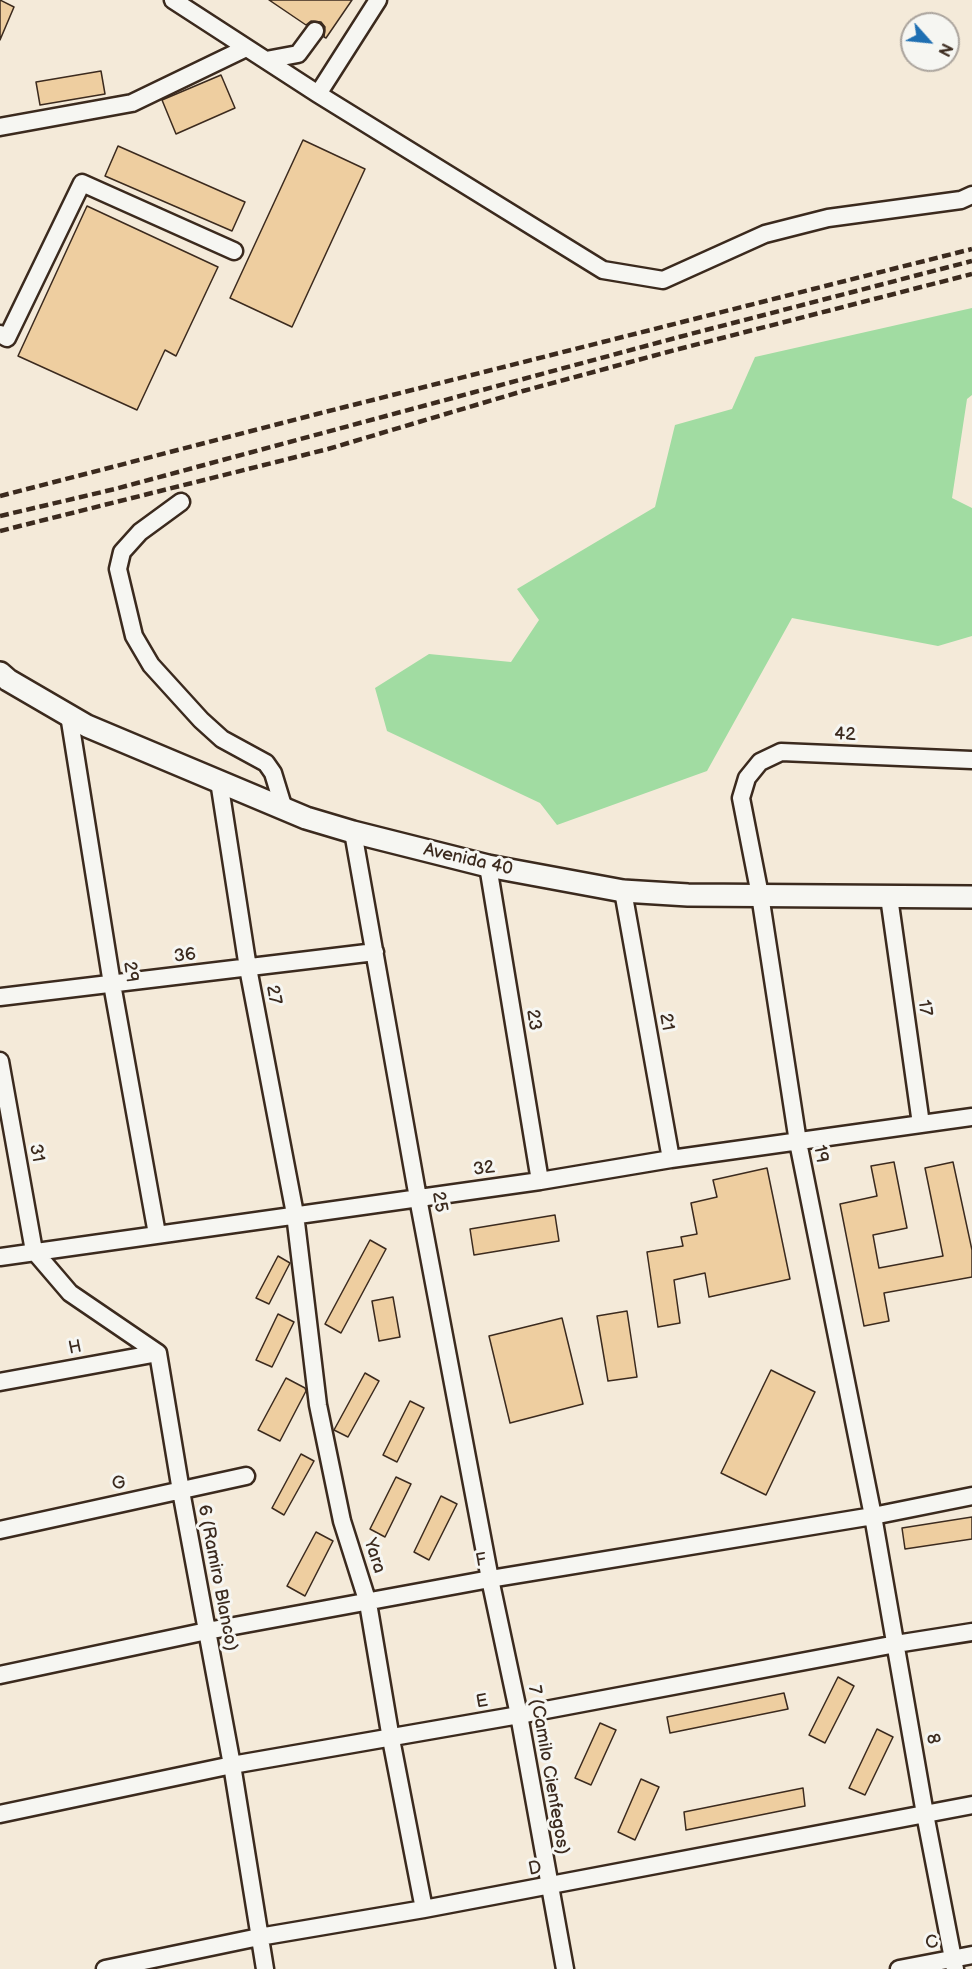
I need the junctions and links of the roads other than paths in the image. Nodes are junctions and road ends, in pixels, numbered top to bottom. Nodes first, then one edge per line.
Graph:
1 (173, 0) edge
2 (378, 0) edge
3 (315, 31) dead end
4 (246, 48) junction
5 (266, 60) junction
6 (318, 94) junction
7 (0, 127) edge
8 (972, 195) edge
9 (234, 251) dead end
10 (0, 334) edge
11 (181, 502) dead end
12 (0, 673) edge
13 (69, 715) junction
14 (972, 760) edge
15 (219, 781) junction
16 (741, 798) joint
17 (284, 808) junction
18 (353, 832) junction
19 (488, 866) junction
20 (623, 891) junction
21 (759, 895) junction
22 (889, 897) junction
23 (972, 897) edge
24 (375, 952) junction
25 (249, 968) junction
26 (112, 984) junction
27 (0, 997) edge
28 (0, 1061) edge
29 (972, 1117) edge
30 (921, 1124) junction
31 (6, 1126) edge
32 (798, 1142) junction
33 (670, 1159) junction
34 (540, 1181) junction
35 (418, 1198) junction
36 (295, 1214) junction
37 (157, 1234) junction
38 (34, 1251) junction
39 (0, 1257) edge
40 (158, 1353) junction
41 (0, 1382) edge
42 (246, 1476) dead end
43 (181, 1491) junction
44 (972, 1496) edge
45 (873, 1516) junction
46 (0, 1530) edge
47 (490, 1579) junction
48 (368, 1603) junction
49 (207, 1631) junction
50 (972, 1632) edge
51 (896, 1644) junction
52 (0, 1675) edge
53 (519, 1715) junction
54 (391, 1738) junction
55 (232, 1766) junction
56 (972, 1805) edge
57 (0, 1814) edge
58 (925, 1814) junction
59 (549, 1886) junction
60 (424, 1909) junction
61 (260, 1937) junction
62 (972, 1955) edge
63 (954, 1964) edge
64 (105, 1969) edge
65 (265, 1969) edge
66 (566, 1969) edge
67 (898, 1969) edge

1 - 4 street
2 - 6 street
3 - 5 street
4 - 5 street
4 - 7 street
5 - 6 street
6 - 8 street
9 - 10 street
11 - 17 street
12 - 13 main road, Avenida 40
13 - 15 main road, Avenida 40
13 - 26 street, 29
14 - 16 street, 42
15 - 17 main road, Avenida 40
15 - 25 street, 27
16 - 21 street, 19
17 - 18 main road, Avenida 40
18 - 19 main road, Avenida 40
18 - 24 street, 25
19 - 20 main road, Avenida 40
19 - 34 street, 23
20 - 21 main road, Avenida 40
20 - 33 street, 21
21 - 22 main road, Avenida 40
21 - 32 street, 19
22 - 23 main road, Avenida 40
22 - 30 street, 17
24 - 25 street, 36
24 - 35 street, 25
25 - 26 street, 36
25 - 36 street, 27
26 - 27 street, 36
26 - 37 street, 29
28 - 31 street, 31
29 - 30 street, 32
30 - 32 street, 32
31 - 38 street, 31
32 - 33 street, 32
32 - 45 street, 19
33 - 34 street, 32
34 - 35 street, 32
35 - 36 street, 32
35 - 47 street, 25
36 - 37 street, 32
36 - 48 street, Yara
37 - 38 street, 32
38 - 39 street, 32
38 - 40 street
40 - 41 street, H
40 - 43 street, 6 (Ramiro Blanco)
42 - 43 street, G
43 - 46 street, G
43 - 49 street, 6 (Ramiro Blanco)
44 - 45 street, F
45 - 47 street, F
45 - 51 street, 8
47 - 48 street, F
47 - 53 street, 7 (Camilo Cienfegos)
48 - 49 street, F
48 - 54 street, Yara
49 - 52 street, F
49 - 55 street, 6 (Ramiro Blanco)
50 - 51 street, E
51 - 53 street, E
51 - 58 street, 8
53 - 54 street, E
53 - 59 street, 7 (Camilo Cienfegos)
54 - 55 street, E
54 - 60 street, Yara
55 - 57 street, E
55 - 61 street, 6 (Ramiro Blanco)
56 - 58 street, D
58 - 59 street, D
58 - 63 street, 8
59 - 60 street, D
59 - 66 street, 7 (Camilo Cienfegos)
60 - 61 street, D
61 - 64 street, D
61 - 65 street, 6 (Ramiro Blanco)
62 - 63 street, C
63 - 67 street, C

